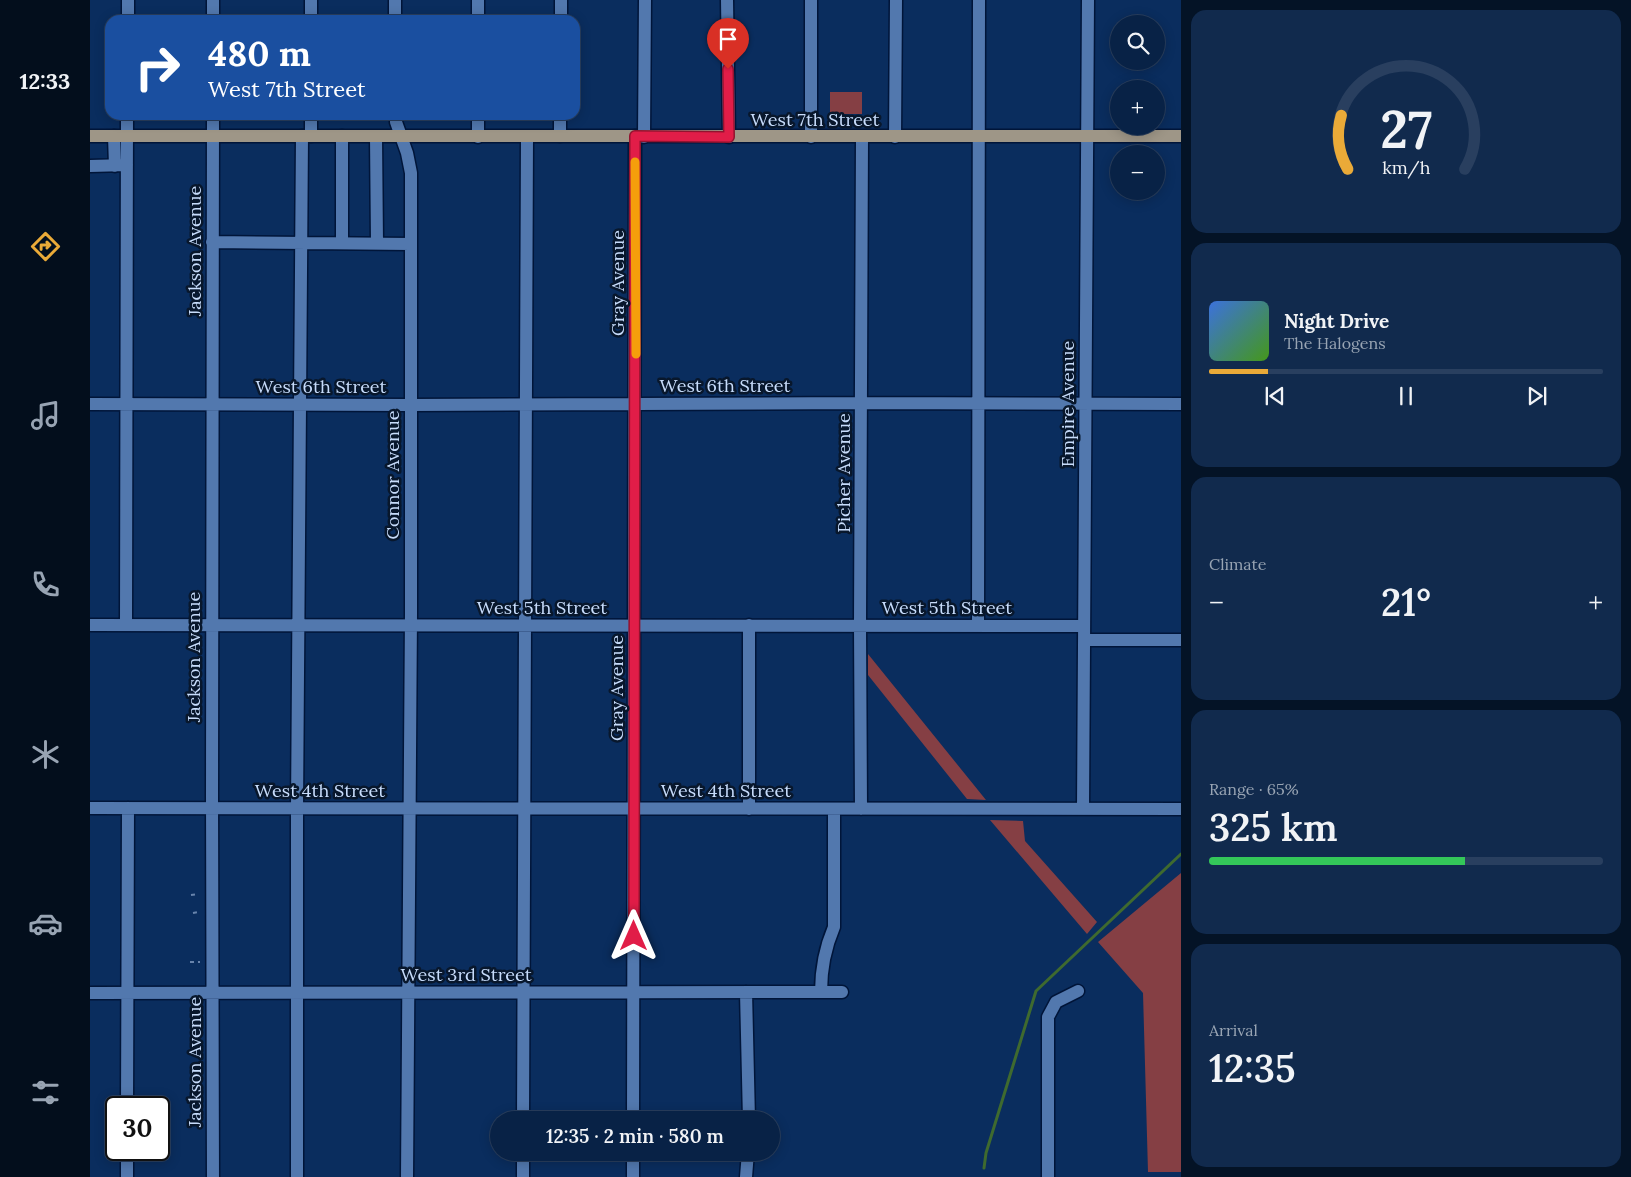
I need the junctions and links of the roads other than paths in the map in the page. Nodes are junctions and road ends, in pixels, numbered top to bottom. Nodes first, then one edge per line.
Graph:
1 (128, 0) edge
2 (213, 0) edge
3 (311, 0) edge
4 (395, 0) edge
5 (478, 0) edge
6 (561, 0) edge
7 (645, 0) edge
8 (727, 0) edge
9 (811, 0) edge
10 (896, 0) edge
11 (980, 0) edge
12 (1088, 0) edge
13 (128, 15) edge
14 (213, 15) edge
15 (311, 15) edge
16 (395, 15) edge
17 (478, 15) edge
18 (561, 15) edge
19 (126, 120) edge
20 (212, 120) edge
21 (310, 120) edge
22 (396, 120) edge
23 (478, 120) edge
24 (560, 120) edge
25 (90, 136) edge
26 (121, 136) junction
27 (213, 136) junction
28 (306, 136) junction
29 (342, 136) junction
30 (478, 136) junction
31 (527, 136) junction
32 (560, 136) junction
33 (640, 136) junction
34 (979, 136) junction
35 (1088, 136) junction
36 (1181, 136) edge
37 (376, 137) junction
38 (400, 137) junction
39 (729, 137) junction
40 (811, 137) junction
41 (862, 137) junction
42 (895, 137) junction
43 (90, 166) edge
44 (121, 166) junction
45 (212, 242) junction
46 (301, 243) junction
47 (342, 243) junction
48 (377, 243) junction
49 (411, 244) junction
50 (862, 403) junction
51 (90, 404) edge
52 (128, 404) junction
53 (212, 404) junction
54 (300, 404) junction
55 (526, 404) junction
56 (979, 404) junction
57 (1086, 404) junction
58 (1181, 404) edge
59 (411, 405) junction
60 (636, 405) junction
61 (411, 624) junction
62 (212, 625) junction
63 (298, 625) junction
64 (524, 625) junction
65 (749, 625) junction
66 (860, 625) junction
67 (978, 625) junction
68 (90, 626) edge
69 (126, 626) junction
70 (634, 626) junction
71 (1084, 626) junction
72 (1084, 640) junction
73 (1181, 640) edge
74 (90, 808) edge
75 (128, 808) junction
76 (212, 808) junction
77 (297, 808) junction
78 (410, 808) junction
79 (524, 808) junction
80 (634, 809) junction
81 (749, 809) junction
82 (834, 809) junction
83 (861, 809) junction
84 (1084, 809) junction
85 (1181, 809) edge
86 (1078, 991) dead end
87 (297, 992) junction
88 (408, 992) junction
89 (523, 992) junction
90 (634, 992) junction
91 (746, 992) junction
92 (821, 992) junction
93 (842, 992) dead end
94 (90, 993) edge
95 (127, 993) junction
96 (212, 993) junction
97 (127, 1096) edge
98 (523, 1111) edge
99 (633, 1111) edge
100 (749, 1111) edge
101 (127, 1161) edge
102 (523, 1161) edge
103 (633, 1161) edge
104 (747, 1161) edge
105 (127, 1177) edge
106 (213, 1177) edge
107 (297, 1177) edge
108 (407, 1177) edge
109 (523, 1177) edge
110 (633, 1177) edge
111 (746, 1177) edge
112 (1048, 1177) edge

1 - 13 street
2 - 14 street
3 - 15 street
4 - 16 street
5 - 17 street
6 - 18 street
7 - 33 street, Gray Avenue
8 - 39 street
9 - 40 street
10 - 42 street
11 - 34 street
12 - 35 street, Empire Avenue
19 - 26 street
20 - 27 street, Jackson Avenue
21 - 28 street
22 - 38 street, Connor Avenue
23 - 30 street
24 - 32 street
25 - 26 main road, West 7th Street
26 - 27 main road, West 7th Street
26 - 44 street
27 - 28 main road, West 7th Street
27 - 45 street, Jackson Avenue
28 - 29 main road, West 7th Street
28 - 46 street
29 - 37 main road, West 7th Street
29 - 47 street
30 - 31 main road, West 7th Street
30 - 38 main road, West 7th Street
31 - 32 main road, West 7th Street
31 - 55 street
32 - 33 main road, West 7th Street
33 - 39 main road, West 7th Street
33 - 60 street, Gray Avenue
34 - 35 main road, West 7th Street
34 - 42 main road, West 7th Street
34 - 56 street
35 - 36 main road, West 7th Street
35 - 57 street, Empire Avenue
37 - 38 main road, West 7th Street
37 - 48 street
38 - 49 street, Connor Avenue
39 - 40 main road, West 7th Street
40 - 41 main road, West 7th Street
41 - 42 main road, West 7th Street
41 - 50 street, Picher Avenue
43 - 44 street
44 - 52 street
45 - 46 street
45 - 53 street, Jackson Avenue
46 - 47 street
46 - 54 street
47 - 48 street
48 - 49 street
49 - 59 street, Connor Avenue
50 - 56 street, West 6th Street
50 - 60 street, West 6th Street
50 - 66 street, Picher Avenue
51 - 52 street, West 6th Street
52 - 53 street, West 6th Street
52 - 69 street
53 - 54 street, West 6th Street
53 - 62 street, Jackson Avenue
54 - 59 street, West 6th Street
54 - 63 street
55 - 59 street, West 6th Street
55 - 60 street, West 6th Street
55 - 64 street
56 - 57 street, West 6th Street
56 - 67 street
57 - 58 street, West 6th Street
57 - 71 street, Empire Avenue
59 - 61 street, Connor Avenue
60 - 70 street, Gray Avenue
61 - 63 street, West 5th Street
61 - 64 street, West 5th Street
61 - 78 street, Connor Avenue
62 - 63 street, West 5th Street
62 - 69 street, West 5th Street
62 - 76 street, Jackson Avenue
63 - 77 street
64 - 70 street, West 5th Street
64 - 79 street
65 - 66 street, West 5th Street
65 - 70 street, West 5th Street
65 - 81 street
66 - 67 street, West 5th Street
66 - 83 street, Picher Avenue
67 - 71 street, West 5th Street
68 - 69 street, West 5th Street
70 - 80 street, Gray Avenue
71 - 72 street, Empire Avenue
72 - 73 street
72 - 84 street, Empire Avenue
74 - 75 street, West 4th Street
75 - 76 street, West 4th Street
75 - 95 street
76 - 77 street, West 4th Street
76 - 96 street, Jackson Avenue
77 - 78 street, West 4th Street
77 - 87 street
78 - 79 street, West 4th Street
78 - 88 street, Connor Avenue
79 - 80 street, West 4th Street
79 - 89 street
80 - 81 street, West 4th Street
80 - 90 street, Gray Avenue
81 - 82 street, West 4th Street
82 - 83 street, West 4th Street
82 - 92 street
83 - 84 street, West 4th Street
84 - 85 street, West 4th Street
86 - 112 street
87 - 88 street, West 3rd Street
87 - 96 street, West 3rd Street
87 - 107 street
88 - 89 street, West 3rd Street
88 - 108 street, Connor Avenue
89 - 90 street, West 3rd Street
89 - 98 street
90 - 91 street, West 3rd Street
90 - 99 street, Gray Avenue
91 - 92 street, West 3rd Street
91 - 100 street
92 - 93 street, West 3rd Street
94 - 95 street, West 3rd Street
95 - 96 street, West 3rd Street
95 - 97 street
96 - 106 street, Jackson Avenue
101 - 105 street
102 - 109 street
103 - 110 street
104 - 111 street

